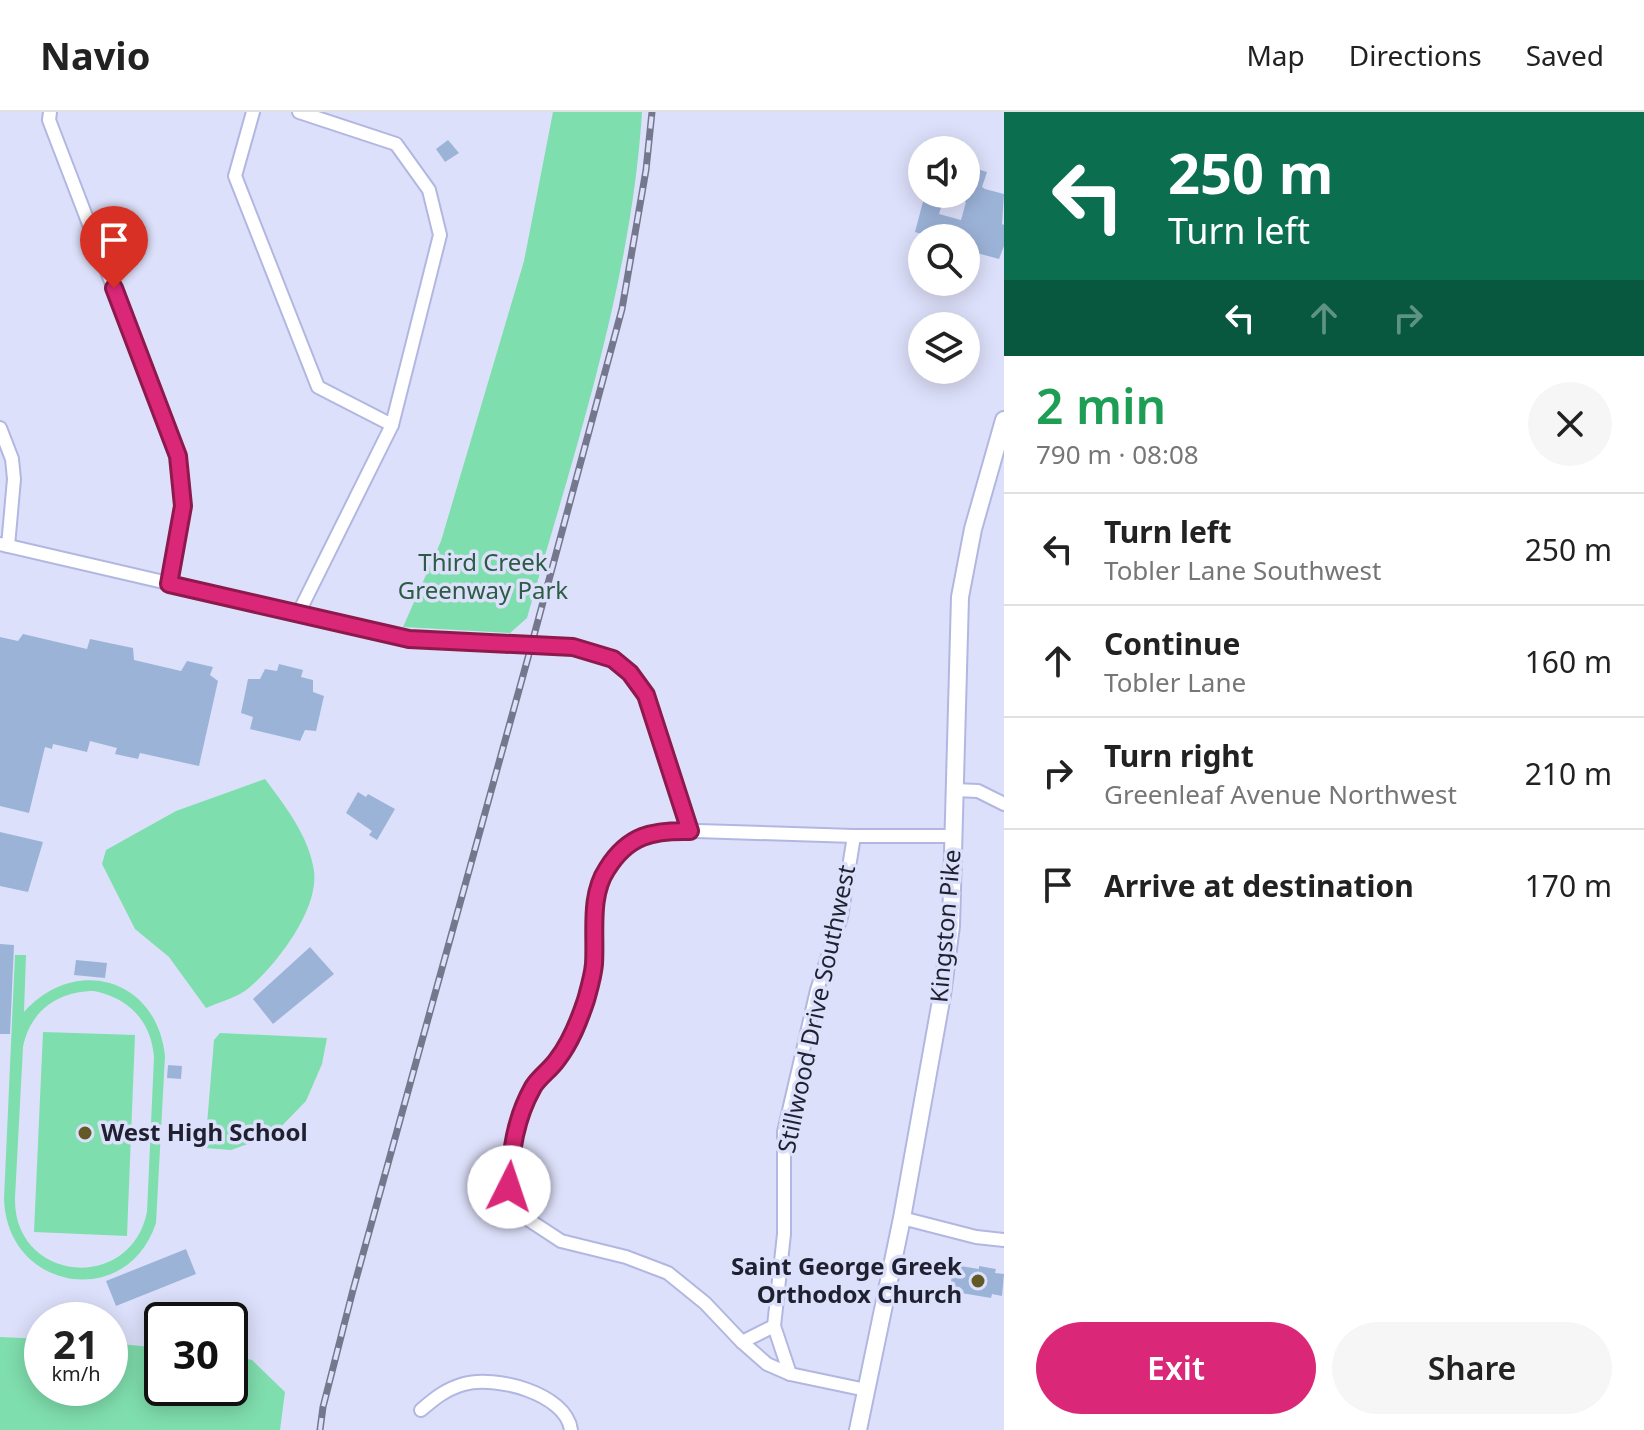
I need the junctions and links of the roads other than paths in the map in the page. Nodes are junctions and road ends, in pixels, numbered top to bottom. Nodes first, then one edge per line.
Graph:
1 (50, 112) edge
2 (253, 112) edge
3 (299, 112) edge
4 (1004, 420) edge
5 (392, 425) junction
6 (0, 428) edge
7 (4, 545) edge
8 (169, 584) junction
9 (298, 614) junction
10 (955, 790) junction
11 (1004, 804) edge
12 (690, 831) junction
13 (854, 836) junction
14 (954, 836) junction
15 (902, 1218) junction
16 (1004, 1240) edge
17 (774, 1326) junction
18 (742, 1342) junction
19 (790, 1374) junction
20 (866, 1390) junction
21 (421, 1410) dead end
22 (571, 1430) edge
23 (858, 1430) edge

1 - 8 street
2 - 5 street
3 - 5 street
4 - 10 main road, Kingston Pike
5 - 9 street
6 - 7 street
7 - 8 street
8 - 9 street
9 - 12 street
10 - 11 street
10 - 14 main road, Kingston Pike
12 - 13 street
12 - 18 street
13 - 14 street
13 - 17 street, Stillwood Drive Southwest
14 - 15 main road, Kingston Pike
15 - 16 street
15 - 20 main road, Kingston Pike
17 - 18 street
17 - 19 street, Stillwood Drive Southwest
18 - 19 street
19 - 20 street
20 - 23 main road, Kingston Pike
21 - 22 street

